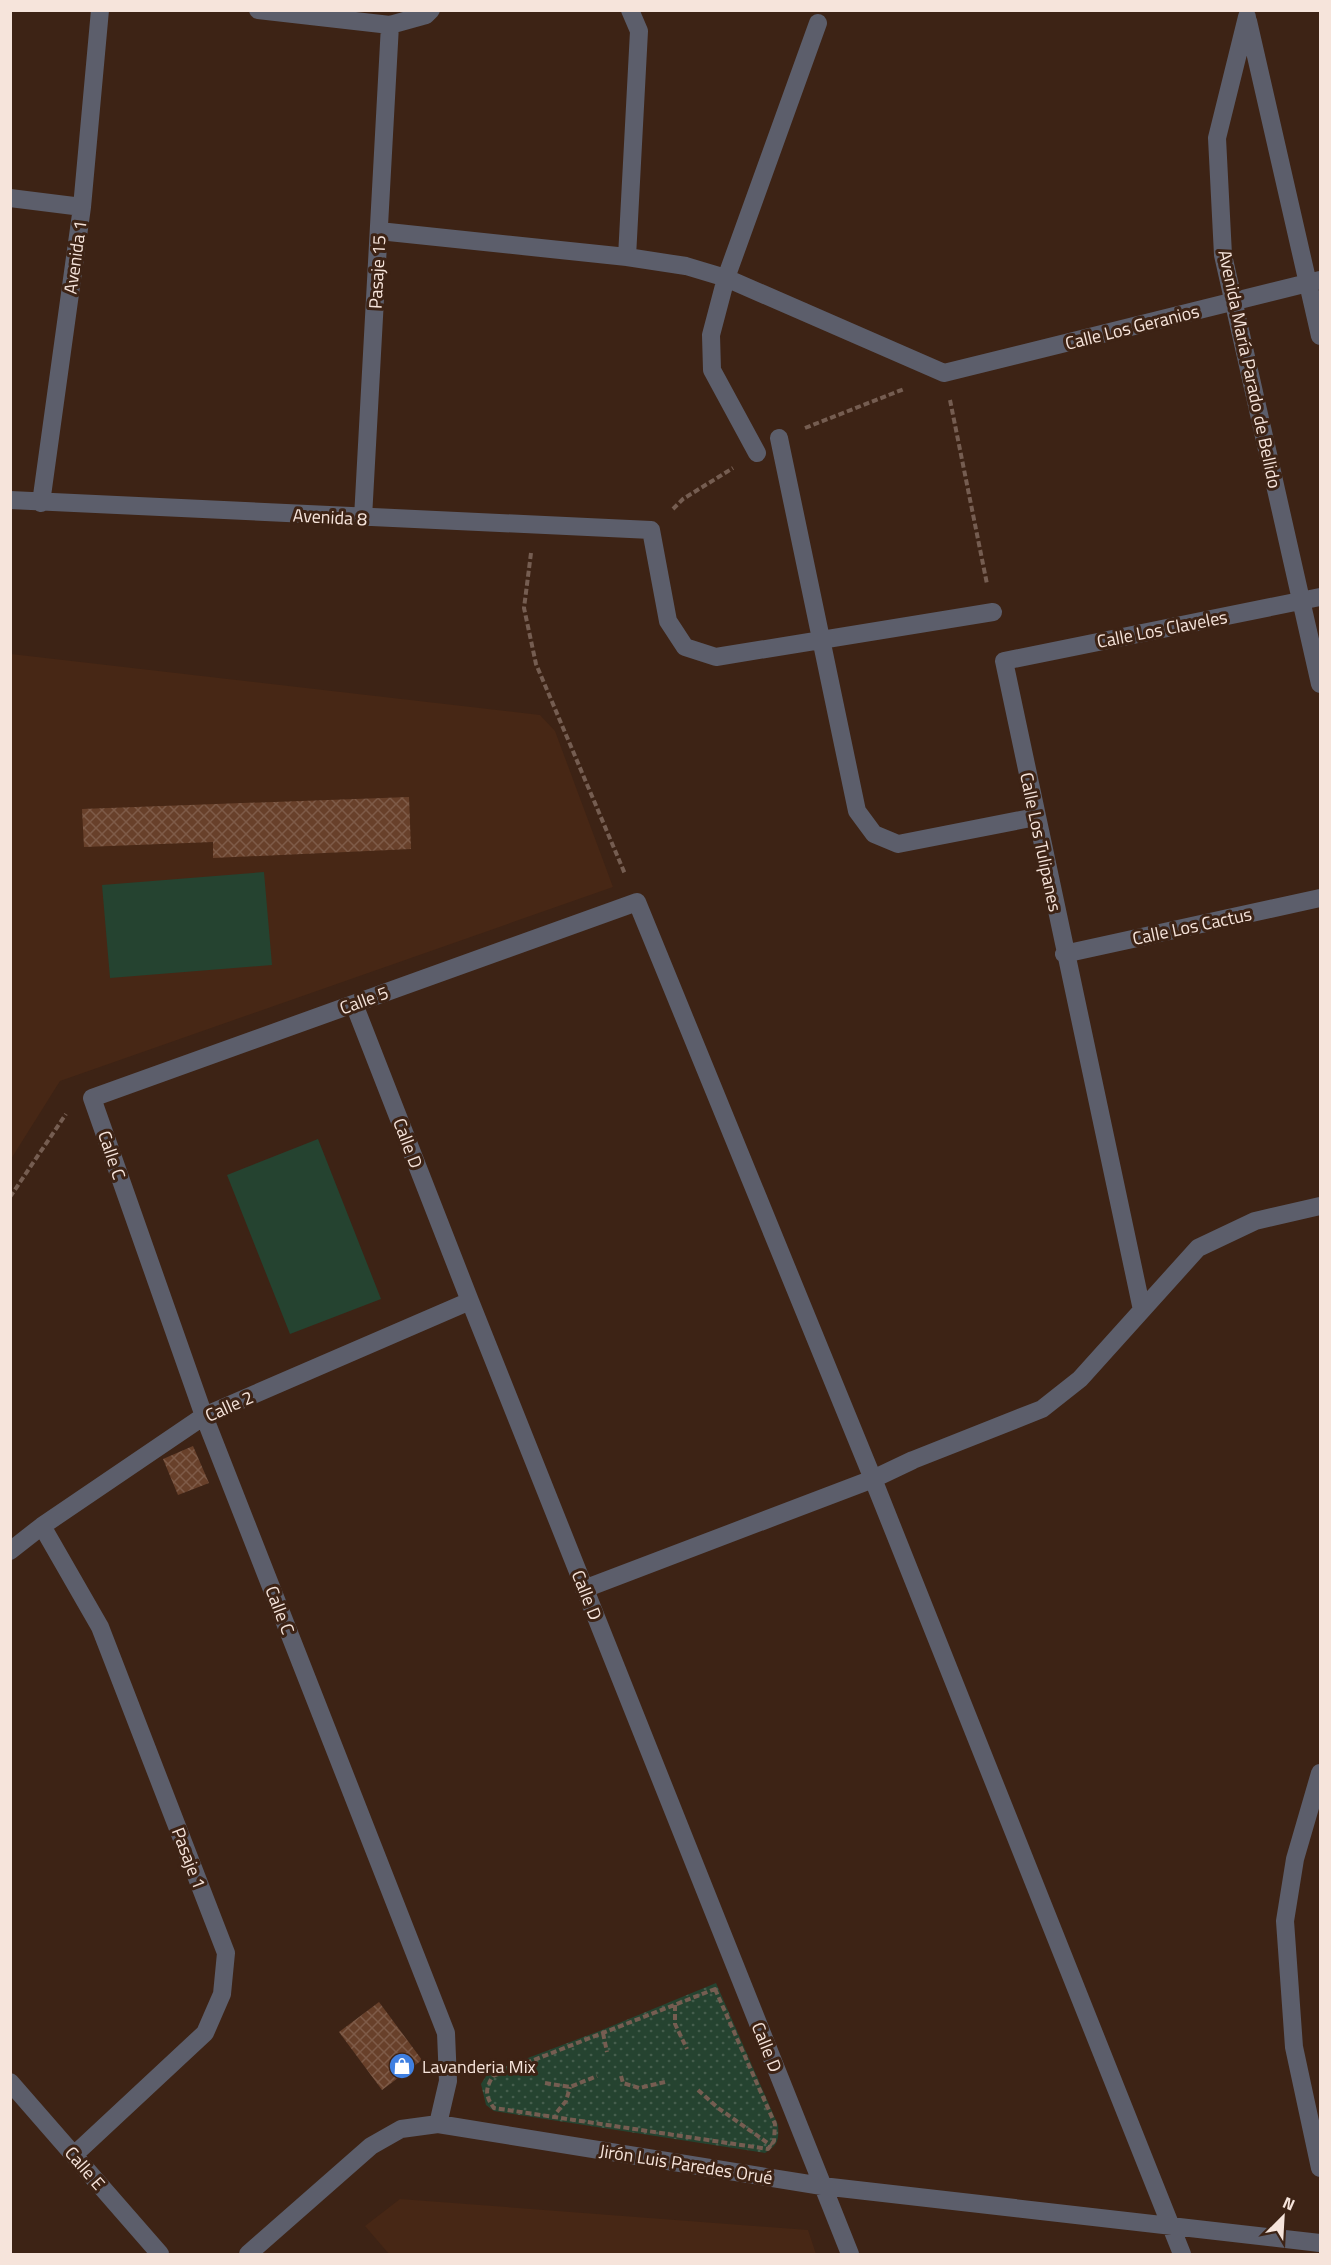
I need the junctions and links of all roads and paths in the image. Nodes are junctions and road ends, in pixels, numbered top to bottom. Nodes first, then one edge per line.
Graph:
1 (100, 10) edge
2 (258, 10) edge
3 (431, 10) edge
4 (630, 10) edge
5 (1247, 14) edge
6 (818, 23) dead end
7 (390, 26) junction
8 (10, 198) edge
9 (82, 207) junction
10 (379, 231) junction
11 (627, 257) junction
12 (726, 278) junction
13 (1315, 281) edge
14 (1233, 302) junction
15 (1320, 336) edge
16 (944, 373) junction
17 (779, 438) dead end
18 (757, 453) dead end
19 (10, 500) edge
20 (41, 503) junction
21 (363, 518) junction
22 (534, 527) junction
23 (1320, 597) edge
24 (1302, 601) junction
25 (993, 612) joint
26 (822, 642) junction
27 (1004, 661) joint
28 (1320, 684) edge
29 (1036, 817) junction
30 (1320, 898) edge
31 (637, 902) junction
32 (1064, 954) junction
33 (354, 1004) junction
34 (92, 1098) junction
35 (10, 1197) edge
36 (1320, 1206) edge
37 (470, 1301) junction
38 (1142, 1310) junction
39 (204, 1416) junction
40 (873, 1479) junction
41 (42, 1526) junction
42 (10, 1551) edge
43 (584, 1589) junction
44 (1320, 1773) edge
45 (700, 1995) dead end
46 (675, 2005) junction
47 (603, 2033) junction
48 (687, 2049) dead end
49 (607, 2052) dead end
50 (597, 2076) dead end
51 (621, 2076) dead end
52 (10, 2082) edge
53 (666, 2082) dead end
54 (545, 2083) dead end
55 (570, 2087) junction
56 (698, 2090) dead end
57 (550, 2117) junction
58 (438, 2124) junction
59 (757, 2148) dead end
60 (780, 2152) dead end
61 (74, 2155) junction
62 (1320, 2168) edge
63 (822, 2186) junction
64 (1169, 2227) junction
65 (1320, 2243) edge
66 (160, 2254) edge
67 (248, 2254) edge
68 (850, 2254) edge
69 (1182, 2254) edge

1 - 9 street, Avenida 1
2 - 7 street
3 - 7 street
4 - 11 street
5 - 13 street, Avenida María Parado de Bellido
5 - 14 street, Avenida María Parado de Bellido
6 - 12 street
7 - 10 street, Pasaje 15
8 - 9 street
9 - 20 street, Avenida 1
10 - 11 street
10 - 21 street, Pasaje 15
11 - 12 street
12 - 16 street
12 - 18 street
13 - 14 street, Calle Los Geranios
13 - 15 street, Avenida María Parado de Bellido
14 - 16 street, Calle Los Geranios
14 - 24 street, Avenida María Parado de Bellido
16 - 25 path
17 - 26 street
19 - 20 street, Avenida 8
20 - 21 street, Avenida 8
21 - 22 street, Avenida 8
22 - 26 street, Avenida 8
22 - 31 path
23 - 24 street, Calle Los Claveles
24 - 27 street, Calle Los Claveles
24 - 28 street, Avenida María Parado de Bellido
25 - 26 street
26 - 29 street
27 - 29 street, Calle Los Tulipanes
29 - 32 street, Calle Los Tulipanes
30 - 32 street, Calle Los Cactus
31 - 33 street, Calle 5
31 - 40 street
32 - 38 street, Calle Los Tulipanes
33 - 34 street, Calle 5
33 - 37 street, Calle D
34 - 35 path
34 - 39 street, Calle C
36 - 38 street
37 - 39 street, Calle 2
37 - 43 street, Calle D
38 - 40 street
39 - 41 street, Calle 2
39 - 58 street, Calle C
40 - 43 street
40 - 64 street
41 - 42 street, Calle 2
41 - 61 street, Pasaje 1
43 - 63 street, Calle D
44 - 62 street
45 - 46 path
46 - 47 path
46 - 48 path
47 - 49 path
47 - 57 path
50 - 55 path
51 - 53 path
52 - 61 street, Calle E
54 - 55 path
55 - 57 path
56 - 60 path
57 - 59 path
58 - 63 street, Jirón Luis Paredes Orué
58 - 67 street, Jirón Luis Paredes Orué
61 - 66 street, Calle E
63 - 64 street, Jirón Luis Paredes Orué
63 - 68 street, Calle D
64 - 65 street, Jirón Luis Paredes Orué
64 - 69 street

